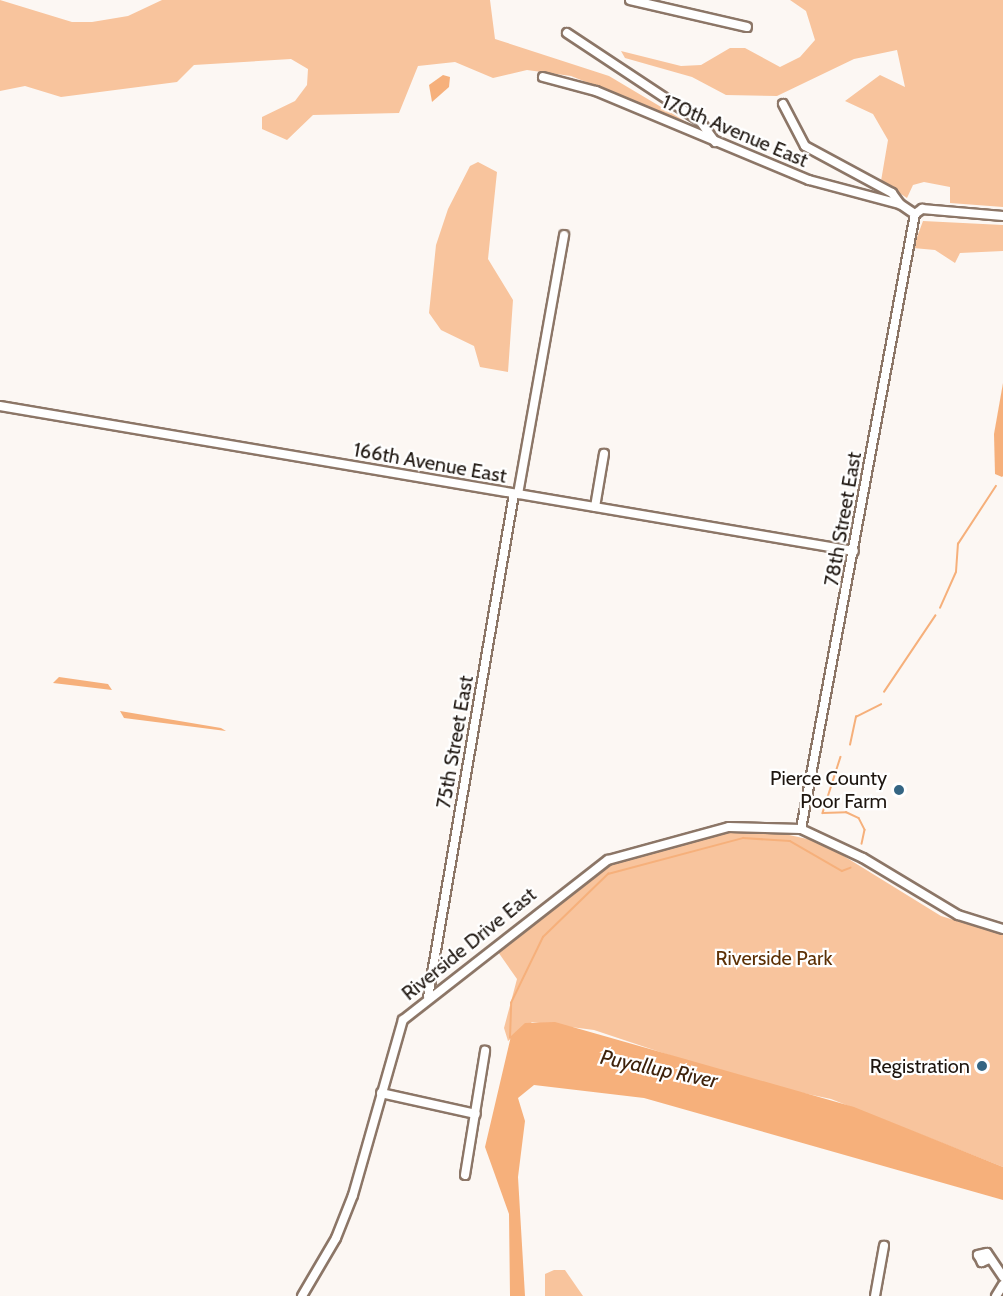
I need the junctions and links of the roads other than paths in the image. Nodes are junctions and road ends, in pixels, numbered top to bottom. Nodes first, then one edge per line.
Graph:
1 (630, 0) edge
2 (747, 27) dead end
3 (567, 33) dead end
4 (543, 77) dead end
5 (783, 104) dead end
6 (716, 142) junction
7 (900, 204) junction
8 (915, 214) junction
9 (1003, 216) edge
10 (564, 235) dead end
11 (0, 406) edge
12 (604, 454) dead end
13 (516, 494) junction
14 (595, 507) junction
15 (855, 551) junction
16 (801, 830) junction
17 (1003, 929) edge
18 (428, 997) junction
19 (485, 1051) dead end
20 (381, 1093) junction
21 (476, 1114) junction
22 (465, 1174) dead end
23 (884, 1245) dead end
24 (989, 1259) dead end
25 (1003, 1277) edge
26 (1003, 1285) edge
27 (302, 1296) edge
28 (875, 1296) edge
29 (996, 1296) edge

1 - 2 street
3 - 6 street
4 - 6 street, 170th Avenue East
5 - 7 street
6 - 7 street, 170th Avenue East
7 - 8 street, 170th Avenue East
8 - 9 street
8 - 15 street, 78th Street East
10 - 13 street, 75th Street East
11 - 13 street, 166th Avenue East
12 - 14 street
13 - 14 street, 166th Avenue East
13 - 18 street, 75th Street East
14 - 15 street, 166th Avenue East
15 - 16 street, 78th Street East
16 - 17 street
16 - 18 street, Riverside Drive East
18 - 20 street, Riverside Drive East
19 - 21 street
20 - 21 street
20 - 27 street, Riverside Drive East
21 - 22 street
23 - 28 street
24 - 25 street
26 - 29 street

